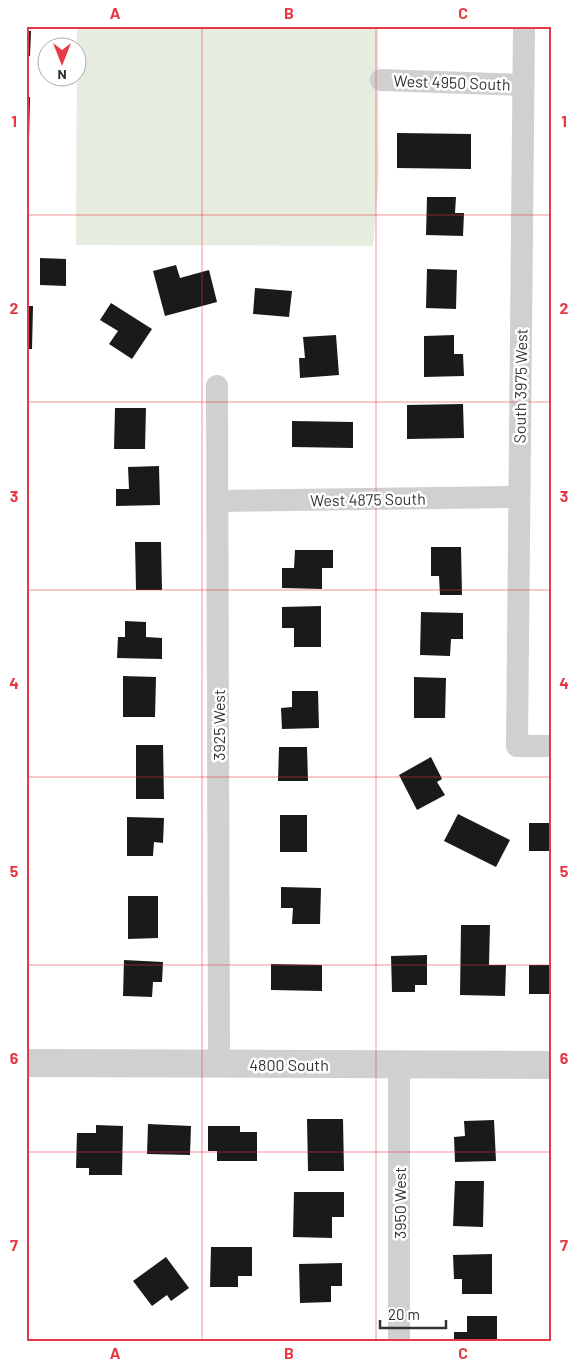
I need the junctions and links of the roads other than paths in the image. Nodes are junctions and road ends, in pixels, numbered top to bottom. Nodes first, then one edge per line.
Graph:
1 (524, 26) edge
2 (381, 80) dead end
3 (523, 85) junction
4 (217, 386) dead end
5 (519, 497) junction
6 (218, 501) junction
7 (552, 746) edge
8 (26, 1063) edge
9 (220, 1064) junction
10 (399, 1065) junction
11 (552, 1065) edge
12 (399, 1341) edge

1 - 3 street, South 3975 West
2 - 3 street, West 4950 South
3 - 5 street, South 3975 West
4 - 6 street, 3925 West
5 - 6 street, West 4875 South
5 - 7 street, South 3975 West
6 - 9 street, 3925 West
8 - 9 street, 4800 South
9 - 10 street, 4800 South
10 - 11 street, 4800 South
10 - 12 street, 3950 West

